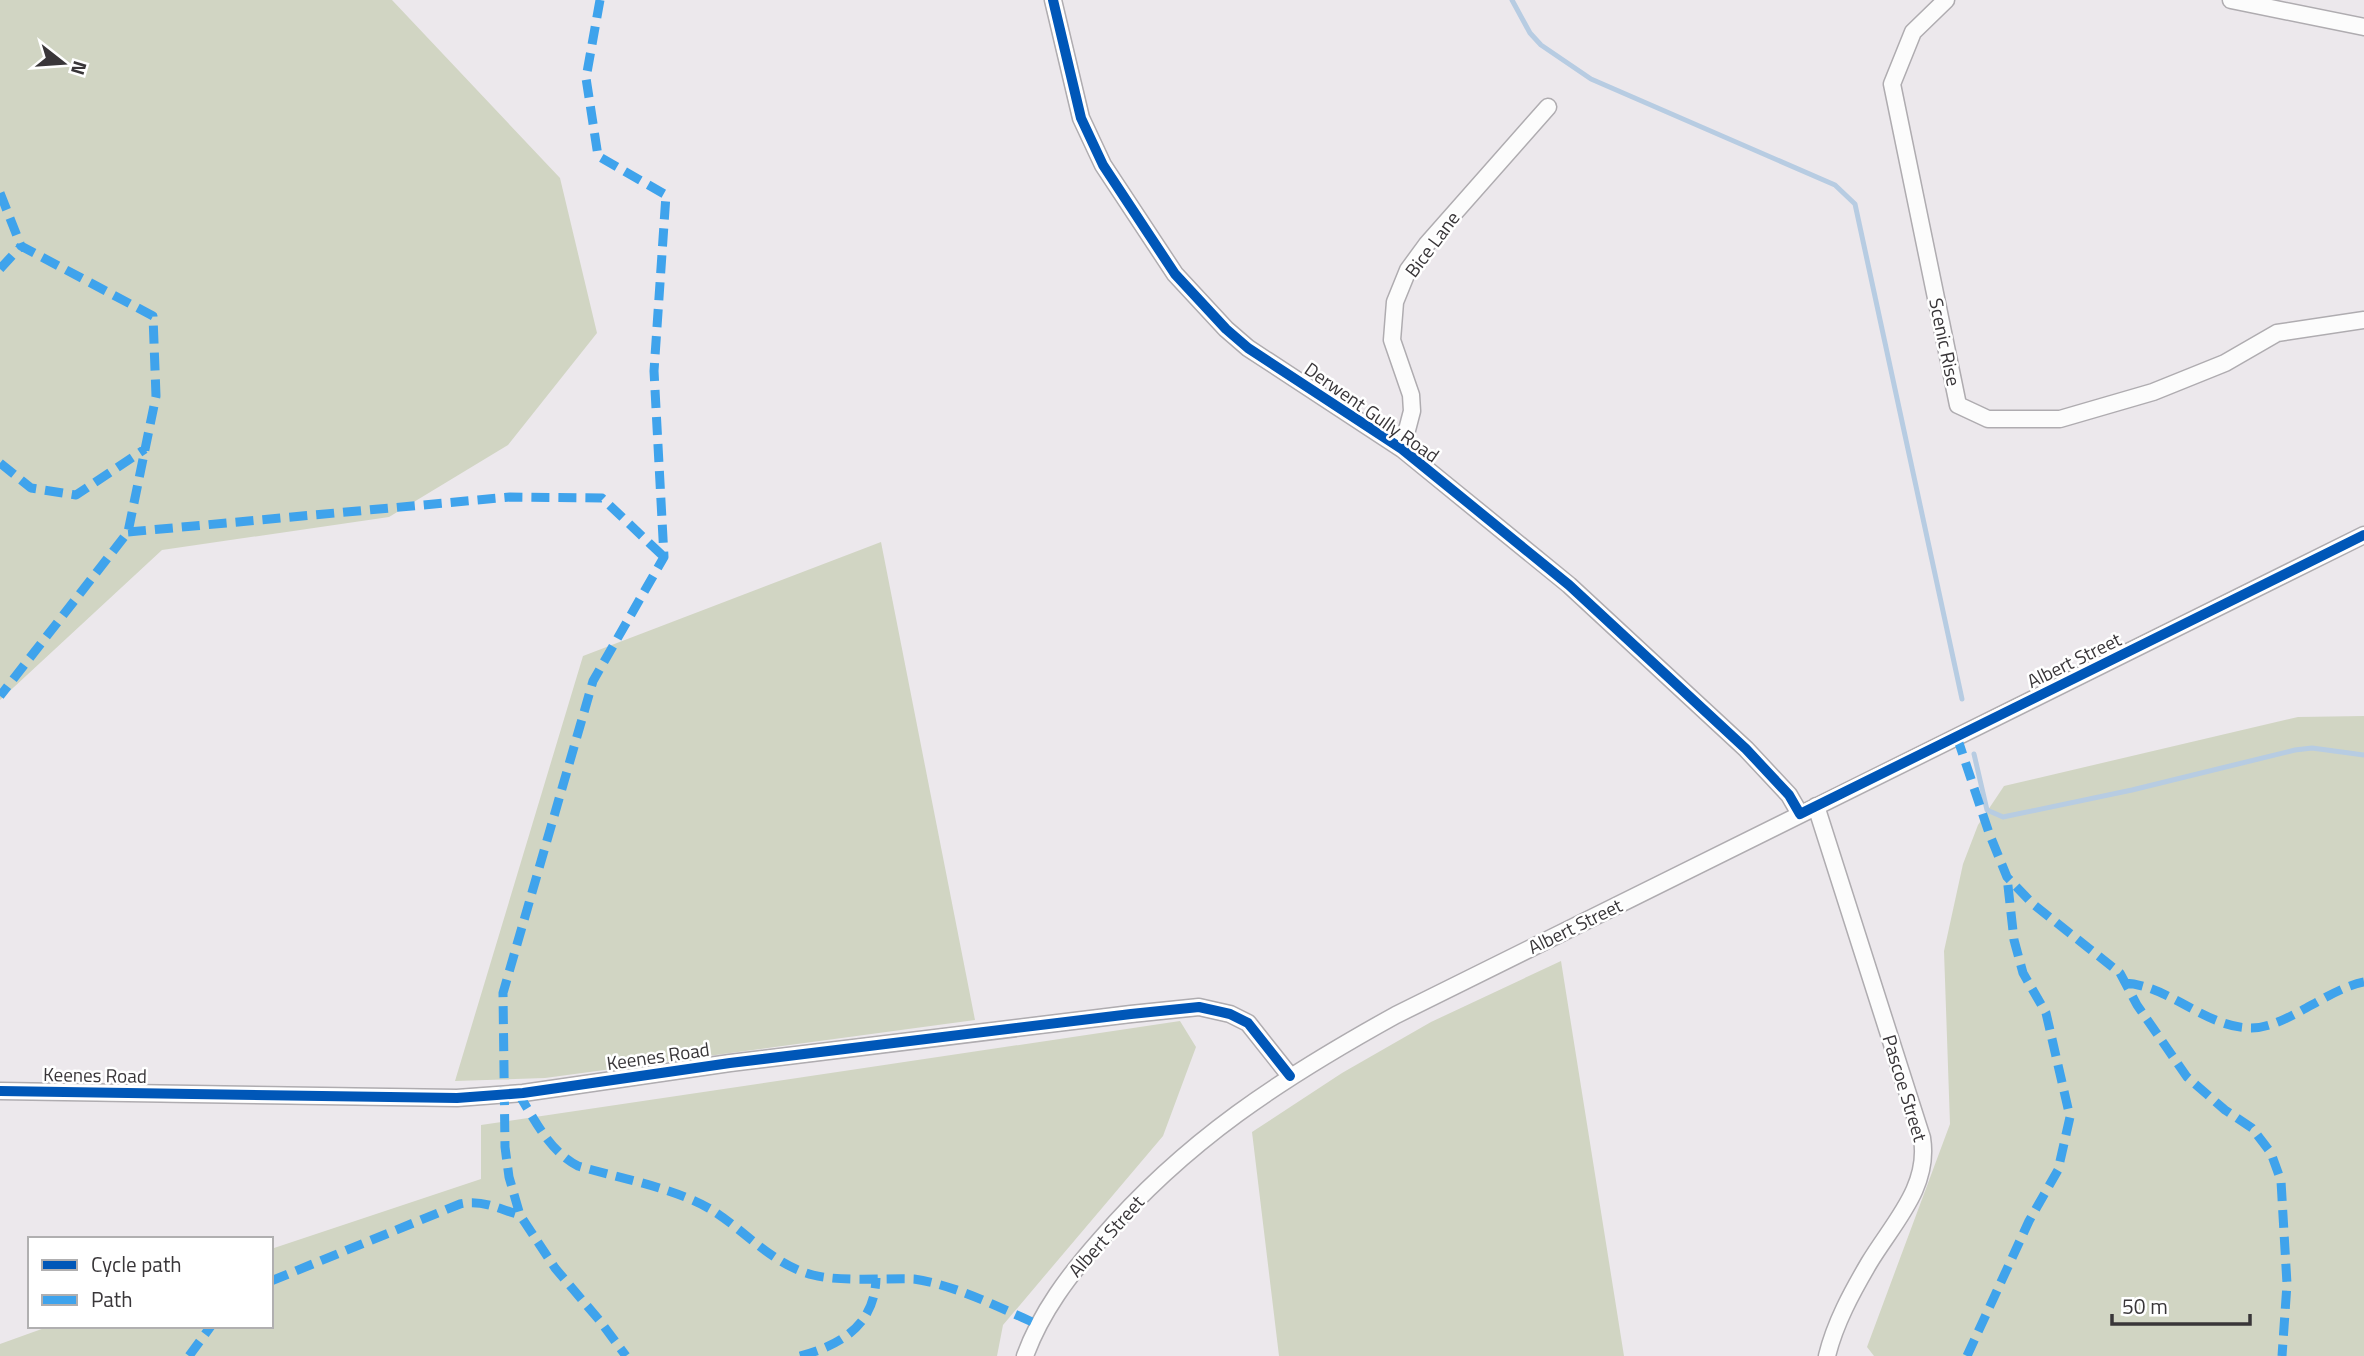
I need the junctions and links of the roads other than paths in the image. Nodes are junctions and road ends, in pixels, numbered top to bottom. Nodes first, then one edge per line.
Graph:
1 (1053, 0) edge
2 (1946, 0) edge
3 (2231, 0) edge
4 (2364, 27) edge
5 (1548, 107) dead end
6 (2364, 320) edge
7 (1402, 449) junction
8 (2364, 536) edge
9 (1816, 806) junction
10 (1800, 814) junction
11 (1290, 1076) junction
12 (0, 1091) edge
13 (1025, 1356) edge
14 (1827, 1356) edge

1 - 7 street, Derwent Gully Road
2 - 6 street, Scenic Rise
3 - 4 street
5 - 7 street, Bice Lane
7 - 10 street, Derwent Gully Road
8 - 9 street, Albert Street
9 - 10 street, Albert Street
9 - 14 street, Pascoe Street
10 - 11 street, Albert Street
11 - 12 street, Keenes Road
11 - 13 street, Albert Street

